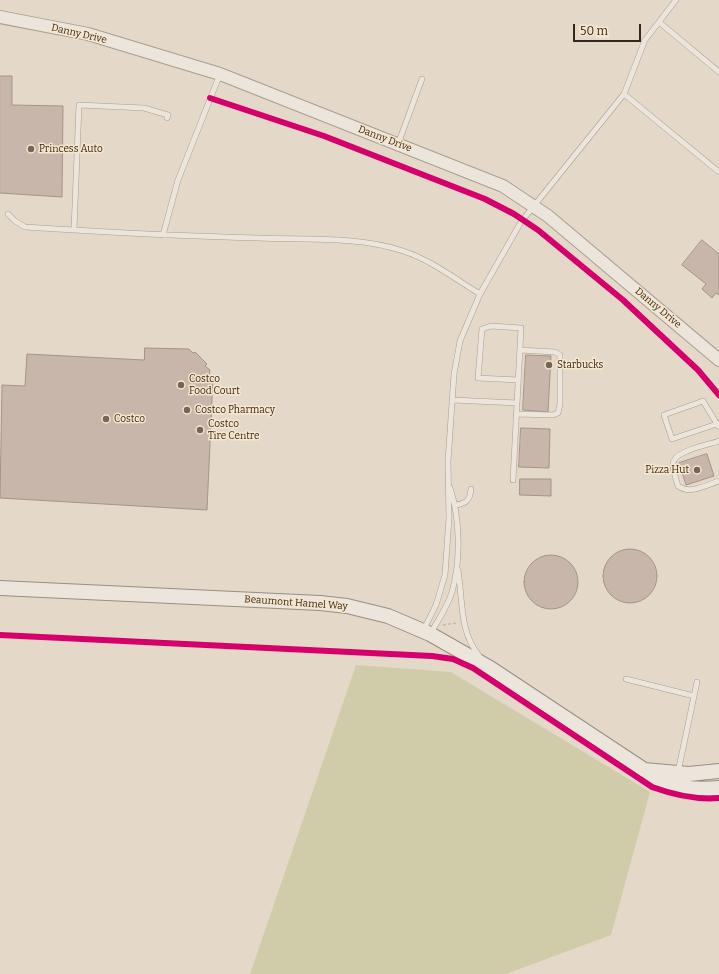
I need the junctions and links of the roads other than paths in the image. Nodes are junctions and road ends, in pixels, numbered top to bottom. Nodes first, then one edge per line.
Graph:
1 (676, 0) edge
2 (0, 17) edge
3 (659, 22) junction
4 (719, 72) edge
5 (220, 74) junction
6 (422, 79) dead end
7 (624, 94) junction
8 (167, 118) dead end
9 (398, 144) junction
10 (719, 172) edge
11 (534, 206) junction
12 (8, 214) dead end
13 (74, 230) junction
14 (163, 235) junction
15 (480, 294) junction
16 (520, 350) junction
17 (719, 360) edge
18 (518, 380) junction
19 (453, 400) junction
20 (517, 403) junction
21 (516, 414) junction
22 (718, 425) edge
23 (719, 441) edge
24 (513, 480) dead end
25 (719, 481) edge
26 (448, 483) junction
27 (471, 489) dead end
28 (456, 505) junction
29 (457, 564) junction
30 (0, 588) edge
31 (427, 632) junction
32 (490, 668) junction
33 (626, 679) dead end
34 (697, 682) dead end
35 (694, 696) junction
36 (644, 770) junction
37 (719, 771) edge
38 (678, 772) junction
39 (719, 788) edge

1 - 3 lane
2 - 5 street, Danny Drive
3 - 4 lane
3 - 7 lane
5 - 9 street, Danny Drive
5 - 14 lane
6 - 9 lane
7 - 10 lane
7 - 11 lane
8 - 13 lane
9 - 11 street, Danny Drive
11 - 15 lane
11 - 17 street, Danny Drive
12 - 13 lane
13 - 14 lane
14 - 15 lane
15 - 19 lane
16 - 18 lane
16 - 18 lane
16 - 21 lane
18 - 20 lane
19 - 20 lane
19 - 26 lane
20 - 21 lane
21 - 24 lane
22 - 22 lane
23 - 25 lane
26 - 28 lane
26 - 31 lane
27 - 28 lane
28 - 29 lane
29 - 31 lane
29 - 32 lane
30 - 31 main road, Beaumont Hamel Way
31 - 32 main road, Beaumont Hamel Way
32 - 36 main road, Beaumont Hamel Way
33 - 35 lane
34 - 35 lane
35 - 38 lane
36 - 38 main road
36 - 39 main road, Beaumont Hamel Way
37 - 38 main road

